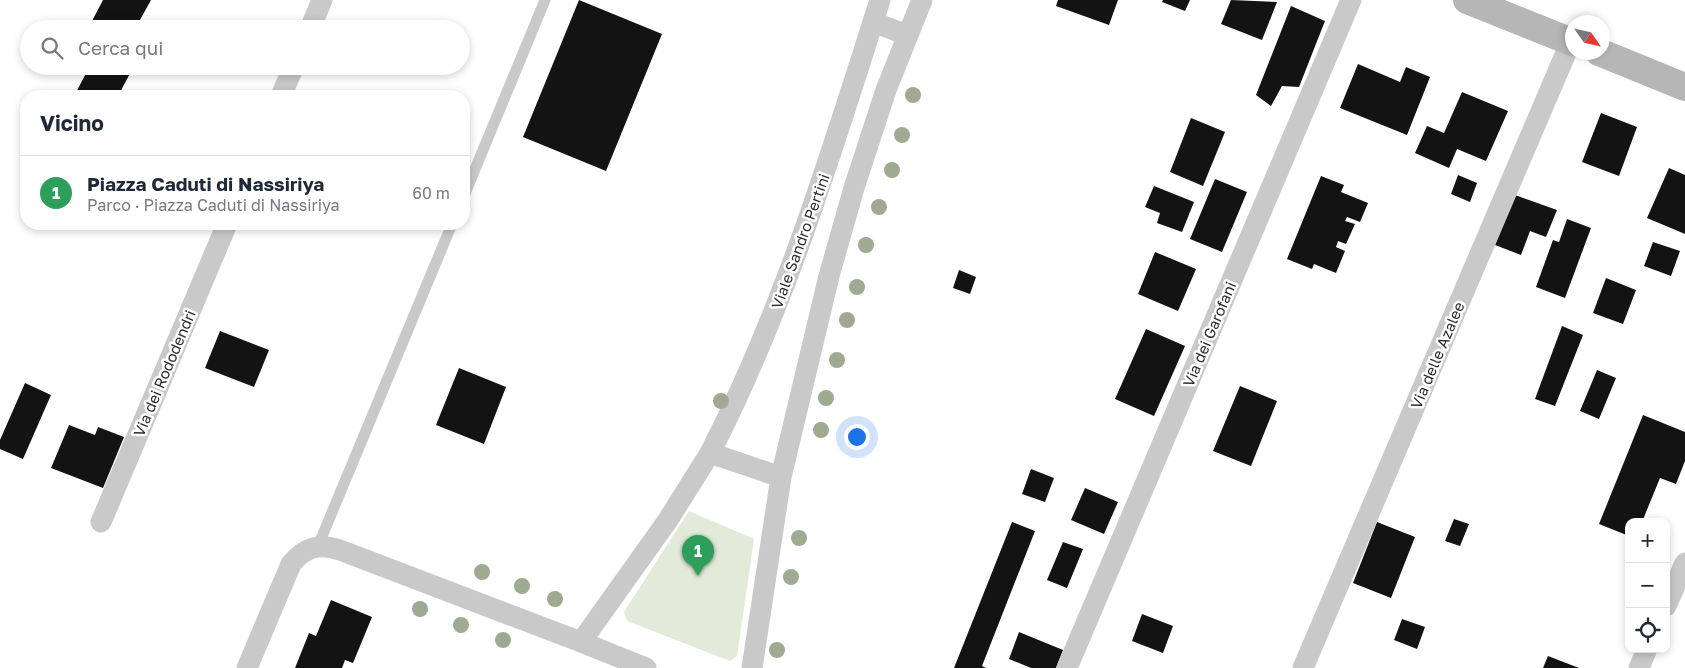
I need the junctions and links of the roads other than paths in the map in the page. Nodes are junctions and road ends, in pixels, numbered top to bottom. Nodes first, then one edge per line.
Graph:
1 (322, 0) edge
2 (545, 0) edge
3 (880, 0) edge
4 (922, 0) edge
5 (1351, 0) edge
6 (1467, 0) edge
7 (314, 20) edge
8 (873, 22) junction
9 (907, 35) junction
10 (1565, 39) edge
11 (1610, 56) edge
12 (1565, 58) edge
13 (290, 75) edge
14 (1685, 87) edge
15 (284, 90) edge
16 (470, 181) edge
17 (224, 230) edge
18 (450, 230) edge
19 (710, 453) junction
20 (781, 477) junction
21 (101, 522) dead end
22 (318, 546) junction
23 (1685, 562) edge
24 (1670, 597) edge
25 (581, 642) junction
26 (1645, 653) edge
27 (247, 668) edge
28 (646, 668) edge
29 (752, 668) edge
30 (1068, 668) edge
31 (1303, 668) edge
32 (1639, 668) edge

1 - 7 street
2 - 16 lane
3 - 8 street, Viale Sandro Pertini
4 - 9 street
5 - 30 street, Via dei Garofani
6 - 10 main road
8 - 9 street
8 - 19 street, Viale Sandro Pertini
9 - 20 street
11 - 14 main road
12 - 31 street, Via delle Azalee
13 - 15 street
17 - 21 street, Via dei Rododendri
18 - 22 lane
19 - 20 street
19 - 25 street, Viale Sandro Pertini
20 - 29 street
22 - 25 street
22 - 27 street
23 - 24 street
25 - 28 street
26 - 32 street

